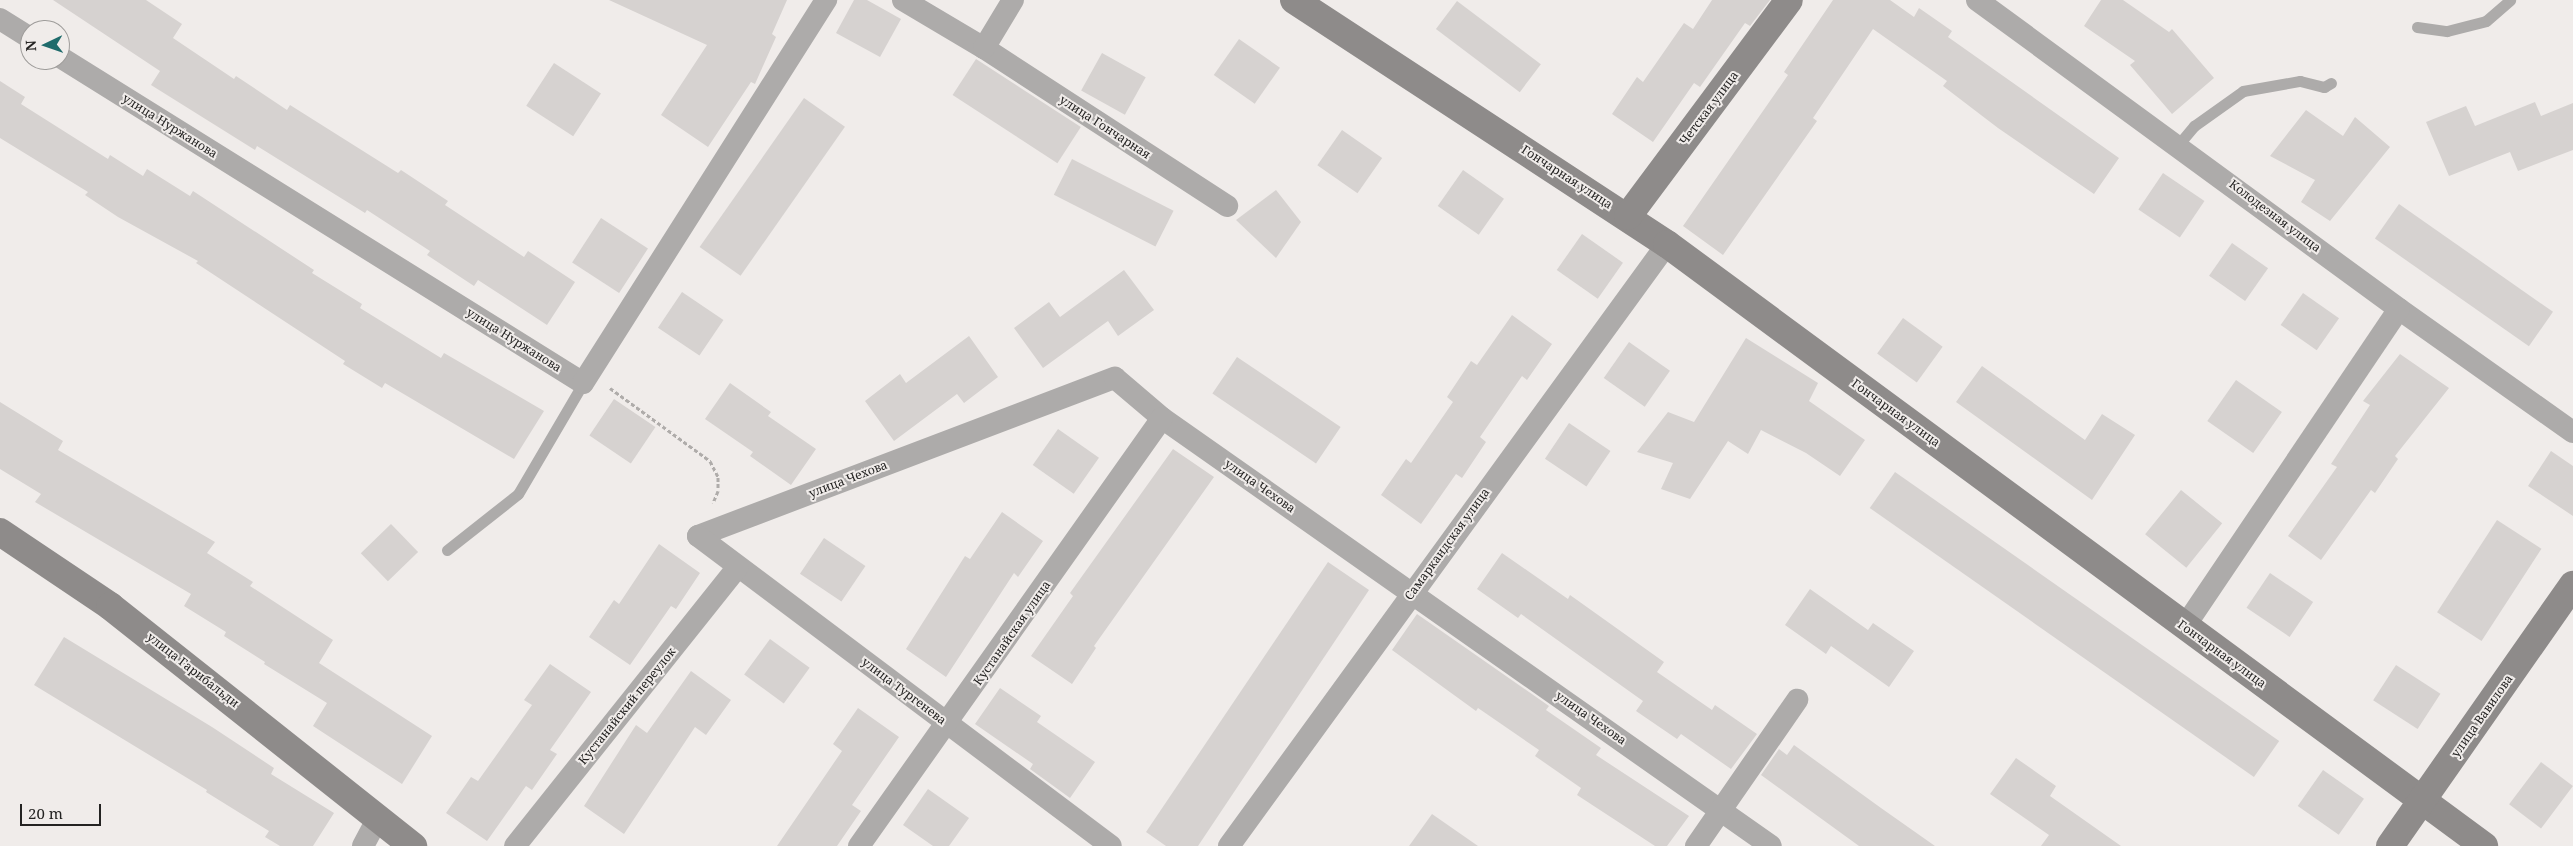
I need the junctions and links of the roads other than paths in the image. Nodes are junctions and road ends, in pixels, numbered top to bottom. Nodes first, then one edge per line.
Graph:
1 (826, 0) edge
2 (903, 0) edge
3 (1013, 0) edge
4 (1294, 0) edge
5 (1789, 0) edge
6 (1977, 0) edge
7 (2510, 0) edge
8 (0, 19) edge
9 (2417, 27) dead end
10 (20, 32) edge
11 (984, 48) junction
12 (70, 63) edge
13 (2331, 83) dead end
14 (2178, 145) junction
15 (1227, 206) dead end
16 (1628, 216) junction
17 (1667, 244) junction
18 (2399, 309) junction
19 (586, 378) junction
20 (1162, 418) junction
21 (2573, 432) edge
22 (0, 532) edge
23 (698, 536) joint
24 (447, 550) dead end
25 (738, 567) junction
26 (2573, 585) edge
27 (1412, 592) junction
28 (2184, 626) junction
29 (1797, 700) dead end
30 (948, 724) junction
31 (2422, 802) junction
32 (1721, 811) junction
33 (377, 820) junction
34 (363, 846) edge
35 (413, 846) edge
36 (515, 846) edge
37 (859, 846) edge
38 (1111, 846) edge
39 (1229, 846) edge
40 (1696, 846) edge
41 (1771, 846) edge
42 (2390, 846) edge
43 (2484, 846) edge

1 - 19 street
2 - 11 street, улица Гончарная
3 - 11 street
4 - 16 street, Гончарная улица
5 - 16 street, Четская улица
6 - 14 street, Колодезная улица
7 - 9 lane
8 - 10 street
11 - 15 street, улица Гончарная
12 - 19 street, улица Нуржанова
13 - 14 lane
14 - 18 street, Колодезная улица
16 - 17 street, Гончарная улица
17 - 27 street, Самаркандская улица
17 - 28 street, Гончарная улица
18 - 21 street, Колодезная улица
18 - 28 street
19 - 24 lane
20 - 23 street, улица Чехова
20 - 27 street, улица Чехова
20 - 30 street, Кустанайская улица
22 - 33 street, улица Гарибальди
23 - 25 street, улица Тургенева
25 - 30 street, улица Тургенева
25 - 36 street, Кустанайский переулок
26 - 31 street, улица Вавилова
27 - 32 street, улица Чехова
27 - 39 street, Самаркандская улица
28 - 31 street, Гончарная улица
29 - 32 street
30 - 37 street, Кустанайская улица
30 - 38 street, улица Тургенева
31 - 42 street, улица Вавилова
31 - 43 street, Гончарная улица
32 - 40 street
32 - 41 street, улица Чехова
33 - 34 street
33 - 35 street, улица Гарибальди

